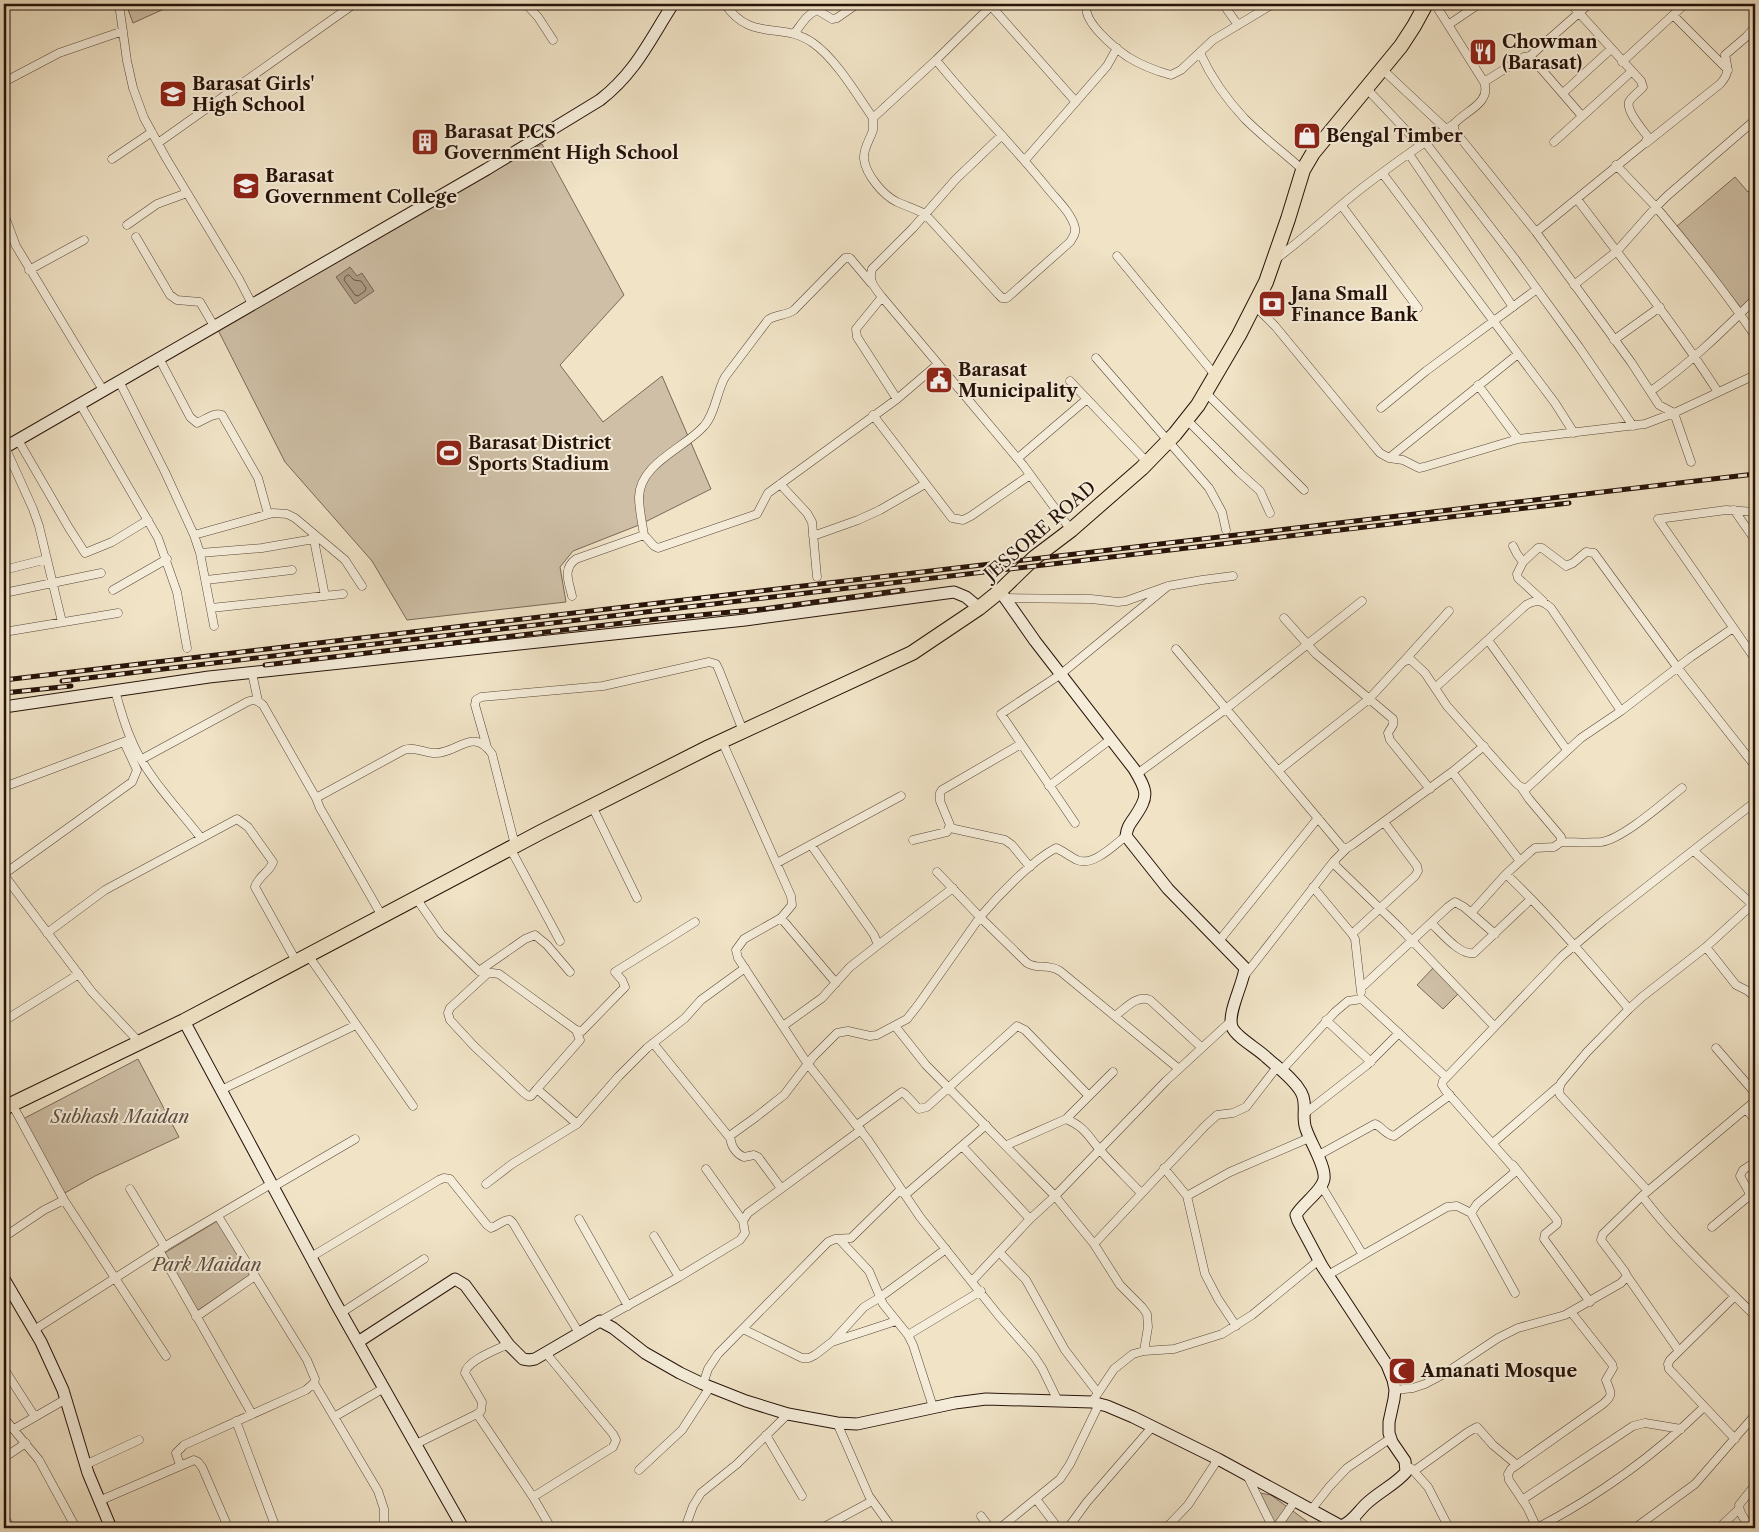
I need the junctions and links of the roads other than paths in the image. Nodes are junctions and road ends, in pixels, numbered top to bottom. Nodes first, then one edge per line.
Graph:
1 (119, 4) edge
2 (354, 4) edge
3 (526, 4) edge
4 (672, 4) edge
5 (725, 4) edge
6 (856, 4) edge
7 (1086, 4) edge
8 (1223, 4) edge
9 (1273, 4) edge
10 (1426, 4) edge
11 (1435, 4) edge
12 (1479, 4) edge
13 (1571, 4) edge
14 (1589, 4) edge
15 (1685, 4) edge
16 (992, 5) edge
17 (1579, 13) junction
18 (1673, 15) junction
19 (1238, 25) junction
20 (1448, 25) junction
21 (1755, 27) edge
22 (123, 31) junction
23 (794, 34) junction
24 (553, 40) dead end
25 (1117, 48) junction
26 (1611, 49) junction
27 (1200, 53) junction
28 (1530, 56) junction
29 (936, 60) junction
30 (1622, 62) junction
31 (1382, 68) junction
32 (1728, 70) junction
33 (1631, 72) junction
34 (4, 82) edge
35 (1484, 82) junction
36 (1366, 88) junction
37 (1563, 94) junction
38 (1076, 102) junction
39 (1582, 116) junction
40 (873, 118) junction
41 (1755, 120) edge
42 (1454, 124) junction
43 (1446, 129) junction
44 (152, 132) junction
45 (1002, 135) junction
46 (1554, 142) dead end
47 (158, 143) junction
48 (1646, 143) junction
49 (1423, 144) junction
50 (1409, 154) junction
51 (112, 159) dead end
52 (1025, 160) junction
53 (1616, 166) junction
54 (1304, 170) junction
55 (1383, 174) junction
56 (187, 193) junction
57 (1578, 199) junction
58 (1342, 206) junction
59 (1656, 207) junction
60 (4, 214) edge
61 (925, 214) junction
62 (127, 225) dead end
63 (1536, 232) junction
64 (136, 237) dead end
65 (84, 240) dead end
66 (1617, 252) junction
67 (1117, 256) dead end
68 (1275, 260) junction
69 (29, 270) junction
70 (872, 284) junction
71 (1574, 285) junction
72 (1537, 289) junction
73 (882, 297) junction
74 (1755, 299) edge
75 (252, 304) junction
76 (1254, 305) junction
77 (1513, 306) junction
78 (1660, 307) junction
79 (1418, 308) dead end
80 (1741, 315) junction
81 (1494, 321) junction
82 (214, 326) junction
83 (1755, 336) edge
84 (1614, 340) junction
85 (1518, 354) junction
86 (1695, 356) junction
87 (159, 358) junction
88 (1096, 358) dead end
89 (938, 364) junction
90 (1215, 375) junction
91 (1755, 375) edge
92 (119, 381) junction
93 (1070, 381) dead end
94 (1478, 386) junction
95 (103, 390) junction
96 (1651, 391) junction
97 (1205, 392) junction
98 (1718, 392) junction
99 (897, 398) junction
100 (1087, 399) junction
101 (80, 404) junction
102 (1381, 408) dead end
103 (1674, 414) junction
104 (873, 415) junction
105 (1186, 419) junction
106 (1633, 426) junction
107 (1574, 433) junction
108 (1518, 439) junction
109 (18, 440) junction
110 (1168, 441) junction
111 (4, 448) edge
112 (1018, 458) junction
113 (1389, 458) junction
114 (1691, 462) dead end
115 (1144, 465) junction
116 (1030, 475) junction
117 (780, 484) junction
118 (925, 484) junction
119 (1304, 490) dead end
120 (1734, 510) junction
121 (1755, 512) edge
122 (1270, 513) dead end
123 (268, 514) junction
124 (148, 520) junction
125 (1071, 530) junction
126 (1226, 530) dead end
127 (194, 535) junction
128 (644, 535) junction
129 (314, 536) junction
130 (813, 536) junction
131 (1755, 540) edge
132 (1513, 546) dead end
133 (200, 553) junction
134 (47, 559) junction
135 (167, 559) junction
136 (1523, 562) junction
137 (4, 570) edge
138 (292, 570) dead end
139 (101, 573) dead end
140 (1233, 576) dead end
141 (817, 577) dead end
142 (206, 580) junction
143 (52, 583) junction
144 (362, 586) dead end
145 (1168, 586) junction
146 (113, 590) dead end
147 (4, 593) edge
148 (343, 594) dead end
149 (1003, 594) junction
150 (325, 596) junction
151 (572, 596) dead end
152 (1362, 601) dead end
153 (1544, 601) junction
154 (211, 608) junction
155 (979, 608) junction
156 (1449, 611) dead end
157 (118, 613) dead end
158 (1284, 618) dead end
159 (62, 622) junction
160 (214, 626) dead end
161 (1733, 628) junction
162 (4, 632) edge
163 (1488, 640) junction
164 (1306, 644) junction
165 (187, 648) dead end
166 (1176, 649) dead end
167 (1755, 659) edge
168 (1403, 662) junction
169 (1677, 667) junction
170 (252, 673) junction
171 (1061, 674) junction
172 (1436, 687) junction
173 (115, 691) junction
174 (1369, 699) junction
175 (258, 701) junction
176 (4, 707) edge
177 (1226, 708) junction
178 (1621, 711) junction
179 (743, 731) junction
180 (1111, 739) junction
181 (128, 741) junction
182 (722, 741) junction
183 (1020, 744) junction
184 (1484, 746) junction
185 (487, 747) junction
186 (1567, 750) junction
187 (142, 759) junction
188 (1755, 766) edge
189 (1279, 770) junction
190 (1452, 772) junction
191 (1137, 774) junction
192 (1049, 786) junction
193 (4, 787) edge
194 (1521, 787) junction
195 (1682, 788) dead end
196 (1430, 789) junction
197 (900, 796) dead end
198 (316, 798) junction
199 (592, 806) junction
200 (1754, 806) edge
201 (1318, 818) junction
202 (1384, 822) junction
203 (1075, 823) dead end
204 (950, 828) junction
205 (1126, 836) junction
206 (201, 838) junction
207 (913, 840) dead end
208 (1561, 842) junction
209 (810, 845) junction
210 (512, 847) junction
211 (1347, 848) junction
212 (1694, 851) junction
213 (1334, 861) junction
214 (1520, 862) junction
215 (778, 863) junction
216 (1030, 867) junction
217 (938, 872) dead end
218 (1506, 874) junction
219 (4, 875) edge
220 (1313, 886) junction
221 (953, 888) junction
222 (416, 898) junction
223 (637, 898) dead end
224 (1532, 899) junction
225 (1754, 905) edge
226 (1379, 907) junction
227 (1471, 913) junction
228 (382, 916) junction
229 (980, 917) junction
230 (781, 918) junction
231 (695, 922) dead end
232 (1431, 923) junction
233 (47, 933) junction
234 (1352, 934) junction
235 (1495, 934) junction
236 (560, 941) dead end
237 (1219, 941) junction
238 (1412, 941) junction
239 (878, 945) junction
240 (1574, 945) junction
241 (1706, 947) junction
242 (302, 958) junction
243 (745, 968) junction
244 (479, 971) junction
245 (570, 972) dead end
246 (488, 973) junction
247 (79, 974) junction
248 (1244, 976) junction
249 (836, 983) junction
250 (1361, 988) junction
251 (1755, 997) edge
252 (1362, 999) junction
253 (1629, 1009) junction
254 (1115, 1016) junction
255 (4, 1020) edge
256 (1326, 1020) junction
257 (184, 1021) junction
258 (1230, 1021) junction
259 (356, 1025) junction
260 (783, 1026) junction
261 (895, 1026) junction
262 (1494, 1026) junction
263 (576, 1030) junction
264 (1399, 1033) junction
265 (139, 1042) junction
266 (653, 1043) junction
267 (1201, 1047) junction
268 (1716, 1048) dead end
269 (1371, 1062) junction
270 (808, 1063) junction
271 (1179, 1069) junction
272 (1279, 1069) junction
273 (1113, 1072) dead end
274 (1445, 1076) junction
275 (1561, 1083) junction
276 (947, 1087) junction
277 (538, 1089) junction
278 (221, 1090) junction
279 (1755, 1093) edge
280 (1450, 1095) junction
281 (1089, 1096) junction
282 (1755, 1102) edge
283 (8, 1106) edge
284 (413, 1106) dead end
285 (1746, 1109) junction
286 (1304, 1114) junction
287 (1066, 1119) junction
288 (1755, 1120) edge
289 (577, 1124) junction
290 (986, 1125) junction
291 (859, 1128) junction
292 (730, 1138) junction
293 (1309, 1138) junction
294 (355, 1139) dead end
295 (1493, 1143) junction
296 (962, 1146) junction
297 (1007, 1146) junction
298 (1100, 1149) junction
299 (1317, 1156) junction
300 (1510, 1161) junction
301 (1755, 1162) edge
302 (1164, 1168) junction
303 (706, 1170) dead end
304 (486, 1184) dead end
305 (272, 1185) junction
306 (1322, 1185) junction
307 (781, 1188) junction
308 (130, 1189) dead end
309 (903, 1192) junction
310 (1142, 1193) junction
311 (1645, 1193) junction
312 (1055, 1196) junction
313 (1187, 1196) junction
314 (64, 1200) junction
315 (1472, 1213) junction
316 (218, 1216) junction
317 (579, 1219) dead end
318 (1030, 1219) junction
319 (743, 1221) junction
320 (1712, 1227) dead end
321 (654, 1236) dead end
322 (4, 1237) edge
323 (839, 1239) junction
324 (1094, 1244) junction
325 (162, 1249) junction
326 (946, 1249) junction
327 (999, 1252) junction
328 (1363, 1255) junction
329 (311, 1257) junction
330 (424, 1259) dead end
331 (1319, 1260) junction
332 (1328, 1275) junction
333 (255, 1276) junction
334 (1626, 1276) junction
335 (679, 1277) junction
336 (115, 1278) junction
337 (4, 1279) edge
338 (973, 1280) junction
339 (981, 1291) junction
340 (1515, 1293) dead end
341 (1735, 1296) junction
342 (879, 1298) junction
343 (1590, 1302) junction
344 (628, 1306) junction
345 (1571, 1312) junction
346 (342, 1313) junction
347 (1755, 1316) edge
348 (196, 1317) junction
349 (600, 1321) junction
350 (896, 1321) junction
351 (1236, 1326) junction
352 (743, 1329) junction
353 (34, 1330) junction
354 (579, 1333) junction
355 (908, 1335) junction
356 (358, 1342) junction
357 (832, 1342) junction
358 (509, 1345) junction
359 (1144, 1351) junction
360 (1679, 1351) junction
361 (545, 1352) junction
362 (166, 1356) dead end
363 (4, 1369) edge
364 (314, 1383) junction
365 (707, 1386) junction
366 (384, 1388) junction
367 (1395, 1390) junction
368 (66, 1399) junction
369 (1096, 1400) junction
370 (1058, 1401) junction
371 (933, 1407) junction
372 (1704, 1407) junction
373 (252, 1414) junction
374 (478, 1414) junction
375 (788, 1414) junction
376 (1755, 1415) edge
377 (35, 1417) junction
378 (334, 1417) junction
379 (4, 1418) edge
380 (236, 1422) junction
381 (837, 1423) junction
382 (1152, 1426) junction
383 (14, 1429) junction
384 (1681, 1429) junction
385 (766, 1435) junction
386 (1391, 1438) junction
387 (1735, 1439) junction
388 (140, 1440) dead end
389 (26, 1443) junction
390 (416, 1444) junction
391 (4, 1454) edge
392 (1218, 1459) junction
393 (1405, 1461) junction
394 (85, 1465) junction
395 (180, 1465) junction
396 (1516, 1465) junction
397 (639, 1470) dead end
398 (1414, 1471) junction
399 (1246, 1474) junction
400 (1755, 1485) edge
401 (802, 1496) dead end
402 (533, 1497) junction
403 (1036, 1500) junction
404 (1522, 1500) junction
405 (99, 1501) junction
406 (872, 1501) junction
407 (1295, 1501) junction
408 (1311, 1510) junction
409 (1739, 1510) junction
410 (981, 1516) dead end
411 (4, 1517) edge
412 (1354, 1517) junction
413 (228, 1527) dead end
414 (1341, 1527) edge
415 (11, 1528) edge
416 (76, 1528) edge
417 (111, 1528) edge
418 (276, 1528) edge
419 (384, 1528) edge
420 (463, 1528) edge
421 (551, 1528) edge
422 (685, 1528) edge
423 (822, 1528) edge
424 (892, 1528) edge
425 (990, 1528) edge
426 (1000, 1528) edge
427 (1058, 1528) edge
428 (1068, 1528) edge
429 (1166, 1528) edge
430 (1275, 1528) edge
431 (1360, 1528) edge
432 (1449, 1528) edge
433 (1537, 1528) edge
434 (1635, 1528) edge
435 (1669, 1528) edge
436 (1688, 1528) edge
437 (1718, 1528) edge
438 (1751, 1528) edge

1 - 22 street
2 - 47 street
3 - 24 street
4 - 75 street
5 - 23 street
6 - 23 street
7 - 25 street
8 - 19 street
9 - 19 street
10 - 31 highway, JESSORE ROAD
11 - 20 street
12 - 20 street
13 - 17 street
14 - 17 street
15 - 18 street
16 - 29 street
16 - 38 street
17 - 26 street
17 - 28 street
18 - 30 street
18 - 32 street
19 - 27 street
20 - 35 street
21 - 32 street
22 - 34 street
22 - 44 street
23 - 40 street
25 - 27 street
25 - 38 street
26 - 30 street
26 - 37 street
27 - 54 street
28 - 35 street
28 - 37 street
29 - 40 street
29 - 45 street
30 - 33 street
31 - 36 highway, JESSORE ROAD
31 - 43 street
32 - 48 street
33 - 39 street
33 - 48 street
35 - 42 street
36 - 49 street
36 - 54 highway, JESSORE ROAD
37 - 39 street
38 - 52 street
39 - 46 street
40 - 61 street
41 - 59 street
42 - 43 street
42 - 63 street
43 - 49 street
44 - 47 street
44 - 51 street
45 - 52 street
45 - 61 street
47 - 56 street
48 - 53 street
49 - 50 street
49 - 72 street
50 - 55 street
50 - 77 street
52 - 61 street
53 - 57 street
53 - 59 street
54 - 68 highway, JESSORE ROAD
55 - 58 street
55 - 81 street
56 - 62 street
56 - 75 street
57 - 63 street
57 - 66 street
58 - 68 street
58 - 79 street
59 - 66 street
59 - 80 street
60 - 69 street
61 - 70 street
63 - 71 street
64 - 82 street
65 - 69 street
66 - 71 street
66 - 78 street
67 - 90 street
68 - 76 highway, JESSORE ROAD
69 - 95 street
70 - 73 street
70 - 128 street
71 - 84 street
72 - 77 street
72 - 106 street
73 - 89 street
73 - 99 street
74 - 80 street
75 - 82 street
76 - 90 highway, JESSORE ROAD
76 - 113 street
77 - 81 street
78 - 84 street
78 - 86 street
80 - 83 street
80 - 86 street
81 - 85 street
81 - 102 street
82 - 87 street
84 - 96 street
85 - 94 street
85 - 107 street
86 - 96 street
86 - 98 street
87 - 92 street
87 - 123 street
88 - 110 street
89 - 99 street
89 - 112 street
90 - 97 highway, JESSORE ROAD
91 - 98 street
92 - 95 street
92 - 127 street
93 - 100 street
94 - 108 street
94 - 113 street
95 - 101 street
96 - 103 street
97 - 105 highway, JESSORE ROAD
97 - 119 street
98 - 103 street
99 - 104 street
100 - 112 street
100 - 115 street
101 - 109 street
101 - 124 street
103 - 106 street
103 - 114 street
104 - 117 street
104 - 118 street
105 - 110 highway, JESSORE ROAD
105 - 122 street
106 - 107 street
107 - 108 street
108 - 113 street
109 - 111 street
109 - 124 street
110 - 115 highway, JESSORE ROAD
110 - 126 street
111 - 134 street
112 - 116 street
115 - 125 highway, JESSORE ROAD
116 - 118 street
116 - 125 street
117 - 128 street
117 - 130 street
118 - 130 street
120 - 121 street
120 - 131 street
120 - 161 street
123 - 127 street
123 - 129 street
124 - 135 street
125 - 149 highway, JESSORE ROAD
127 - 133 street
128 - 151 street
129 - 133 street
129 - 144 street
129 - 150 street
130 - 141 street
132 - 136 street
133 - 142 street
134 - 137 street
134 - 143 street
135 - 146 street
135 - 165 street
136 - 153 street
136 - 169 street
138 - 142 street
139 - 143 street
140 - 145 street
142 - 154 street
143 - 147 street
143 - 159 street
145 - 149 street
145 - 171 street
148 - 150 street
149 - 155 highway, JESSORE ROAD
149 - 171 street
150 - 154 street
152 - 164 street
153 - 163 street
153 - 178 street
154 - 160 street
155 - 170 street
155 - 179 highway, JESSORE ROAD
156 - 168 street
157 - 159 street
158 - 164 street
159 - 162 street
161 - 167 street
161 - 169 street
163 - 172 street
163 - 186 street
164 - 174 street
164 - 177 street
166 - 177 street
168 - 172 street
168 - 174 street
169 - 178 street
169 - 188 street
170 - 173 street
170 - 175 street
171 - 180 street
171 - 183 street
172 - 184 street
173 - 176 street
173 - 181 street
174 - 189 street
174 - 196 street
175 - 187 street
175 - 198 street
177 - 189 street
177 - 191 street
178 - 186 street
179 - 182 highway, JESSORE ROAD
179 - 185 street
180 - 191 street
180 - 192 street
181 - 187 street
181 - 193 street
181 - 219 street
182 - 199 highway, JESSORE ROAD
182 - 215 street
183 - 192 street
183 - 204 street
184 - 190 street
184 - 194 street
185 - 198 street
185 - 210 street
186 - 194 street
187 - 206 street
189 - 201 street
190 - 196 street
190 - 214 street
191 - 205 street
192 - 203 street
194 - 208 street
195 - 208 street
196 - 202 street
197 - 209 street
198 - 228 street
199 - 210 highway, JESSORE ROAD
199 - 223 street
200 - 212 street
201 - 211 street
201 - 237 street
202 - 211 street
202 - 226 street
204 - 207 street
204 - 216 street
205 - 216 street
205 - 237 street
206 - 233 street
206 - 242 street
208 - 214 street
209 - 215 street
209 - 239 street
210 - 222 highway, JESSORE ROAD
210 - 236 street
211 - 213 street
212 - 225 street
212 - 240 street
213 - 220 street
213 - 226 street
214 - 218 street
215 - 230 street
216 - 229 street
217 - 221 street
218 - 224 street
218 - 227 street
219 - 233 street
220 - 234 street
220 - 248 street
221 - 229 street
221 - 239 street
222 - 228 highway, JESSORE ROAD
222 - 244 street
224 - 235 street
224 - 240 street
225 - 241 street
226 - 234 street
226 - 238 street
227 - 232 street
227 - 235 street
228 - 242 highway, JESSORE ROAD
229 - 254 street
229 - 261 street
230 - 243 street
230 - 249 street
231 - 263 street
232 - 235 street
232 - 238 street
233 - 247 street
234 - 250 street
237 - 248 street
238 - 250 street
238 - 262 street
239 - 249 street
240 - 253 street
240 - 262 street
241 - 251 street
241 - 253 street
242 - 257 highway, JESSORE ROAD
242 - 259 street
243 - 260 street
243 - 266 street
244 - 245 street
244 - 246 street
246 - 263 street
246 - 277 street
247 - 255 street
247 - 265 street
248 - 258 street
249 - 260 street
250 - 252 street
252 - 256 street
252 - 264 street
253 - 275 street
254 - 267 street
254 - 271 street
256 - 269 street
256 - 272 street
257 - 265 highway, JESSORE ROAD
257 - 278 street
258 - 267 street
258 - 272 street
259 - 278 street
259 - 284 street
260 - 270 street
261 - 270 street
261 - 276 street
262 - 274 street
263 - 277 street
264 - 269 street
264 - 274 street
265 - 283 highway, JESSORE ROAD
266 - 289 street
266 - 292 street
267 - 271 street
268 - 279 street
269 - 286 street
270 - 291 street
270 - 292 street
271 - 298 street
272 - 286 street
272 - 302 street
273 - 281 street
274 - 280 street
275 - 295 street
275 - 311 street
276 - 281 street
276 - 290 street
276 - 291 street
277 - 289 street
278 - 305 street
280 - 295 street
280 - 299 street
281 - 287 street
282 - 285 street
283 - 314 street
285 - 288 street
285 - 311 street
286 - 293 street
287 - 297 street
287 - 298 street
289 - 304 street
290 - 296 street
290 - 297 street
291 - 307 street
291 - 309 street
292 - 307 street
293 - 299 street
293 - 313 street
294 - 305 street
295 - 300 street
296 - 309 street
296 - 318 street
297 - 312 street
298 - 310 street
298 - 312 street
299 - 306 street
300 - 315 street
300 - 343 street
301 - 320 street
302 - 310 street
302 - 313 street
303 - 319 street
305 - 316 street
305 - 329 street
306 - 328 street
306 - 331 street
307 - 319 street
308 - 325 street
309 - 323 street
309 - 326 street
310 - 324 street
311 - 334 street
311 - 341 street
312 - 318 street
312 - 324 street
313 - 351 street
314 - 322 street
314 - 336 street
315 - 328 street
315 - 340 street
316 - 325 street
316 - 333 street
317 - 344 street
318 - 327 street
319 - 335 street
321 - 335 street
323 - 342 street
323 - 352 street
324 - 359 street
325 - 336 street
325 - 348 street
326 - 338 street
326 - 342 street
327 - 338 street
327 - 369 street
328 - 332 street
329 - 346 street
329 - 354 street
330 - 346 street
331 - 332 street
331 - 351 street
332 - 367 street
333 - 348 street
333 - 364 street
334 - 343 street
334 - 360 street
335 - 344 street
336 - 353 street
336 - 362 street
337 - 353 street
338 - 339 street
339 - 355 street
339 - 370 street
341 - 347 street
341 - 360 street
342 - 350 street
342 - 357 street
343 - 345 street
344 - 349 street
345 - 367 street
345 - 396 street
346 - 356 street
348 - 373 street
349 - 354 street
349 - 365 street
350 - 355 street
350 - 357 street
351 - 359 street
352 - 357 street
352 - 365 street
353 - 368 street
354 - 361 street
355 - 371 street
356 - 358 street
356 - 366 street
358 - 361 street
358 - 374 street
359 - 369 street
360 - 372 street
361 - 402 street
363 - 377 street
364 - 373 street
364 - 378 street
365 - 375 street
365 - 397 street
366 - 378 street
366 - 390 street
367 - 386 street
368 - 377 street
368 - 394 street
369 - 370 street
369 - 382 street
369 - 403 street
370 - 371 street
371 - 381 street
372 - 384 street
372 - 387 street
373 - 380 street
374 - 390 street
374 - 402 street
375 - 381 street
375 - 385 street
376 - 387 street
377 - 383 street
378 - 419 street
379 - 383 street
380 - 395 street
380 - 418 street
381 - 406 street
382 - 392 street
382 - 428 street
383 - 389 street
384 - 404 street
384 - 433 street
385 - 401 street
385 - 422 street
386 - 393 street
386 - 408 street
387 - 434 street
388 - 394 street
389 - 391 street
389 - 416 street
390 - 420 street
392 - 399 street
392 - 429 street
393 - 398 street
393 - 412 street
394 - 405 street
395 - 405 street
395 - 413 street
396 - 398 street
396 - 404 street
398 - 432 street
399 - 407 street
399 - 430 street
400 - 409 street
402 - 421 street
403 - 426 street
403 - 427 street
404 - 433 street
405 - 417 street
406 - 423 street
406 - 424 street
407 - 408 street
407 - 430 street
408 - 414 street
409 - 437 street
409 - 438 street
410 - 425 street
411 - 415 street
412 - 414 street
412 - 431 street
435 - 436 street

